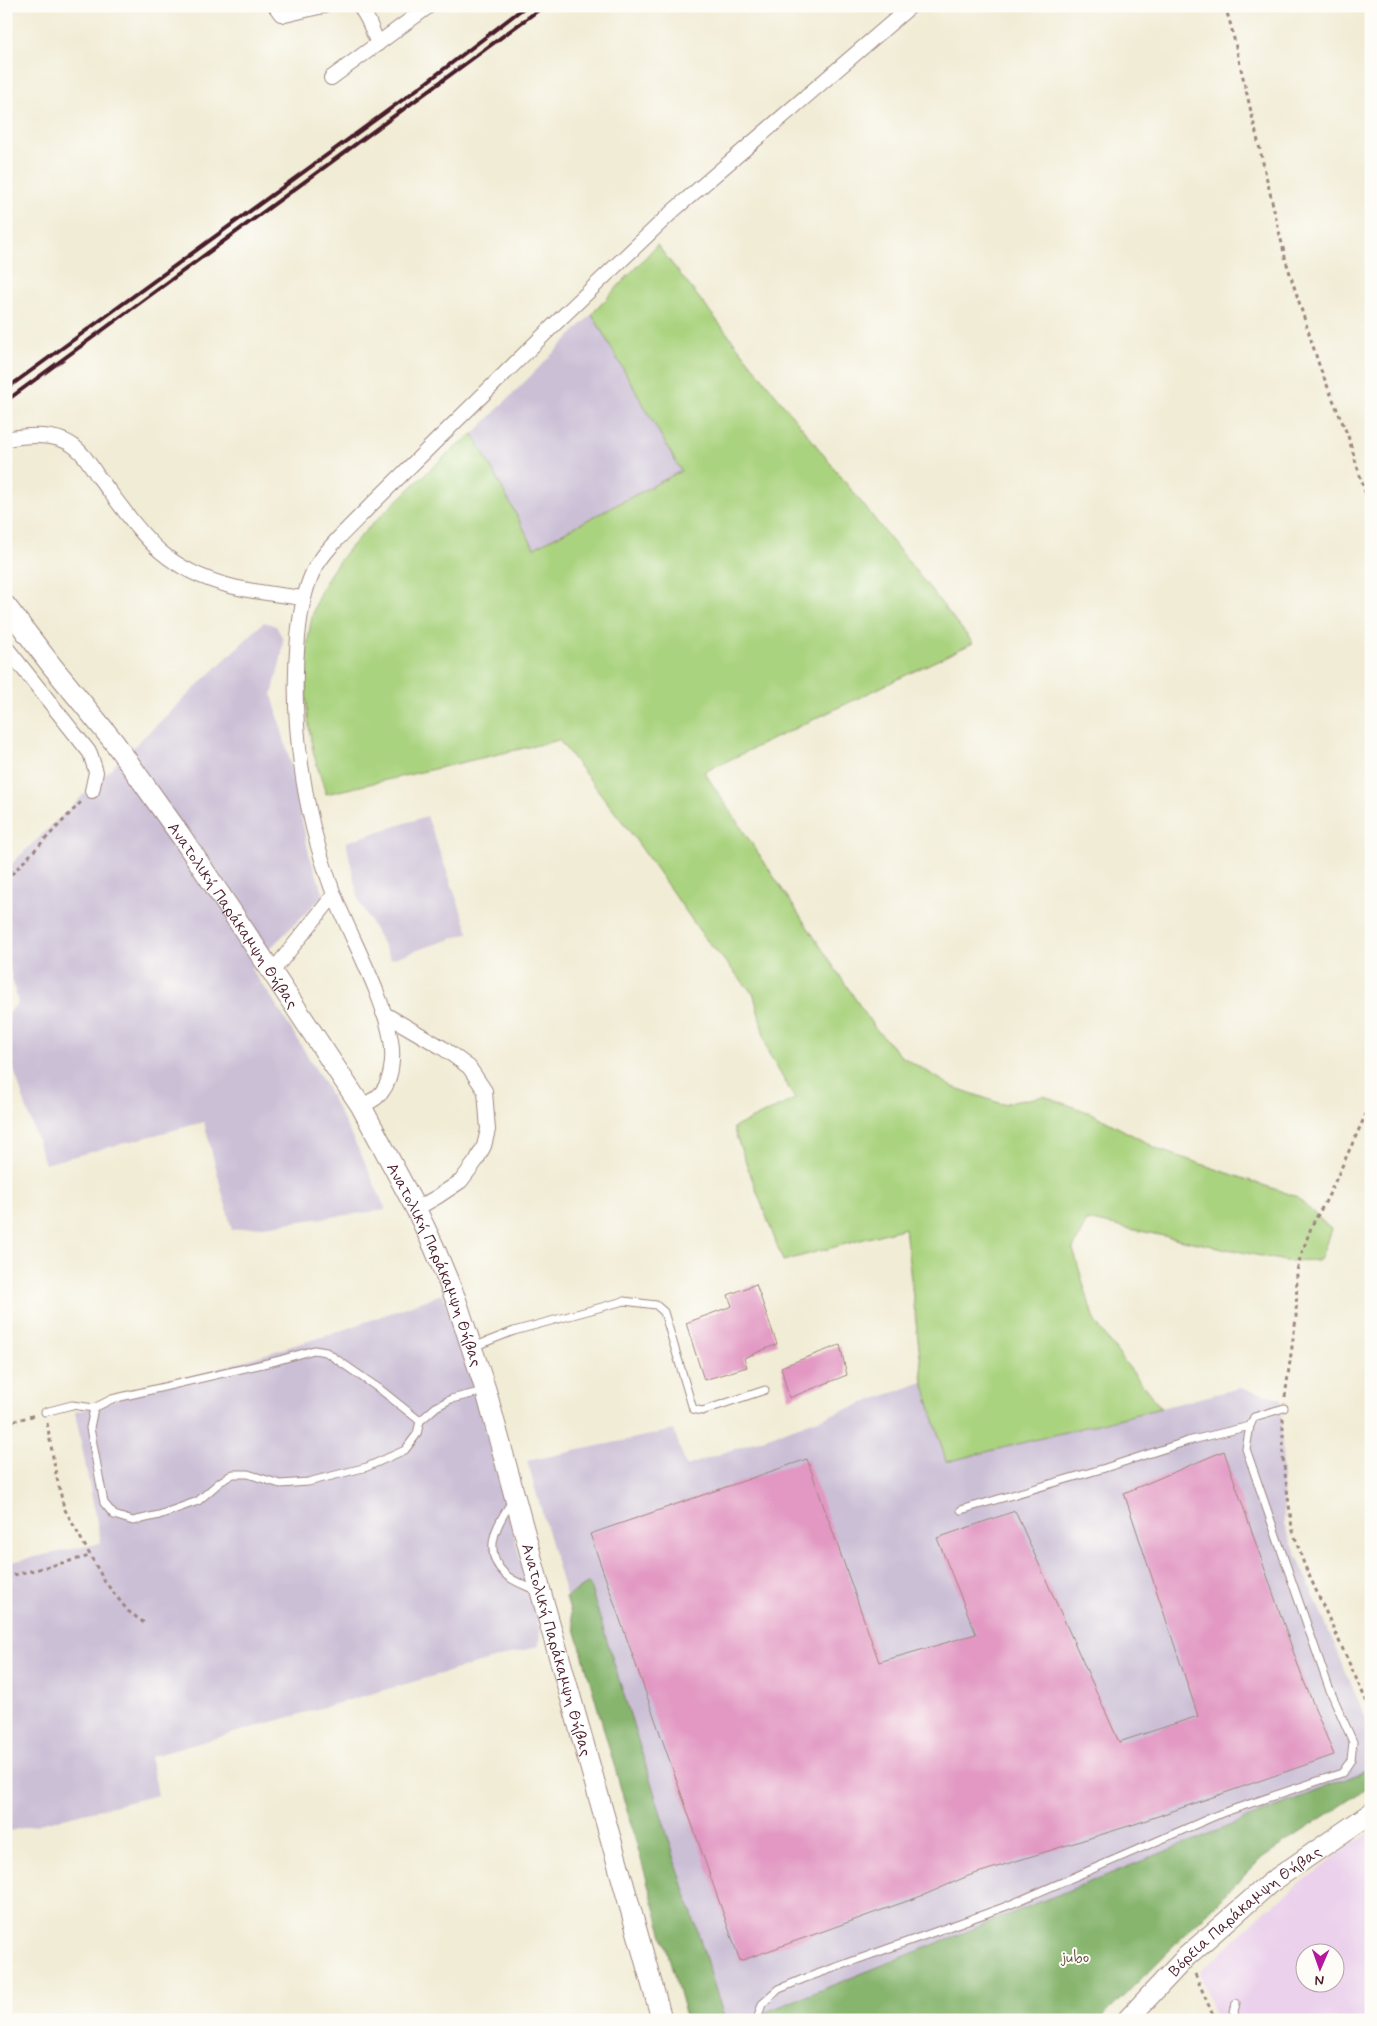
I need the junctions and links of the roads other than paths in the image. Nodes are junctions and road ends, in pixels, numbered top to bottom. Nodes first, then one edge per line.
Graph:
1 (275, 6) edge
2 (323, 6) edge
3 (360, 6) edge
4 (429, 6) edge
5 (911, 6) edge
6 (378, 44) junction
7 (332, 78) dead end
8 (6, 439) edge
9 (304, 598) junction
10 (6, 606) edge
11 (6, 647) edge
12 (92, 791) road end
13 (334, 895) junction
14 (272, 972) junction
15 (383, 1013) junction
16 (361, 1106) junction
17 (416, 1209) junction
18 (472, 1347) junction
19 (765, 1390) dead end
20 (486, 1391) junction
21 (94, 1408) junction
22 (1284, 1408) road end
23 (45, 1412) road end
24 (420, 1421) junction
25 (1250, 1426) junction
26 (515, 1498) junction
27 (961, 1510) dead end
28 (541, 1593) junction
29 (1371, 1813) edge
30 (1236, 2003) dead end
31 (662, 2020) edge
32 (757, 2020) edge
33 (1127, 2020) edge
34 (1236, 2020) edge

1 - 2 street
3 - 6 street
4 - 6 street
5 - 9 street
6 - 7 street
8 - 9 street
9 - 13 street
10 - 14 main road, Ανατολική Παράκαμψη Θήβας
11 - 12 street
13 - 14 street
13 - 15 street
14 - 16 main road, Ανατολική Παράκαμψη Θήβας
15 - 16 street
15 - 17 street
16 - 17 main road, Ανατολική Παράκαμψη Θήβας
17 - 18 main road, Ανατολική Παράκαμψη Θήβας
18 - 19 lane
18 - 20 main road, Ανατολική Παράκαμψη Θήβας
20 - 24 lane
20 - 26 main road, Ανατολική Παράκαμψη Θήβας
21 - 23 lane
21 - 24 lane
21 - 24 lane
22 - 25 lane
25 - 27 lane
25 - 32 lane
26 - 28 main road, Ανατολική Παράκαμψη Θήβας
26 - 28 lane
28 - 31 main road, Ανατολική Παράκαμψη Θήβας
29 - 33 main road, Βόρεια Παράκαμψη Θήβας
30 - 34 lane

